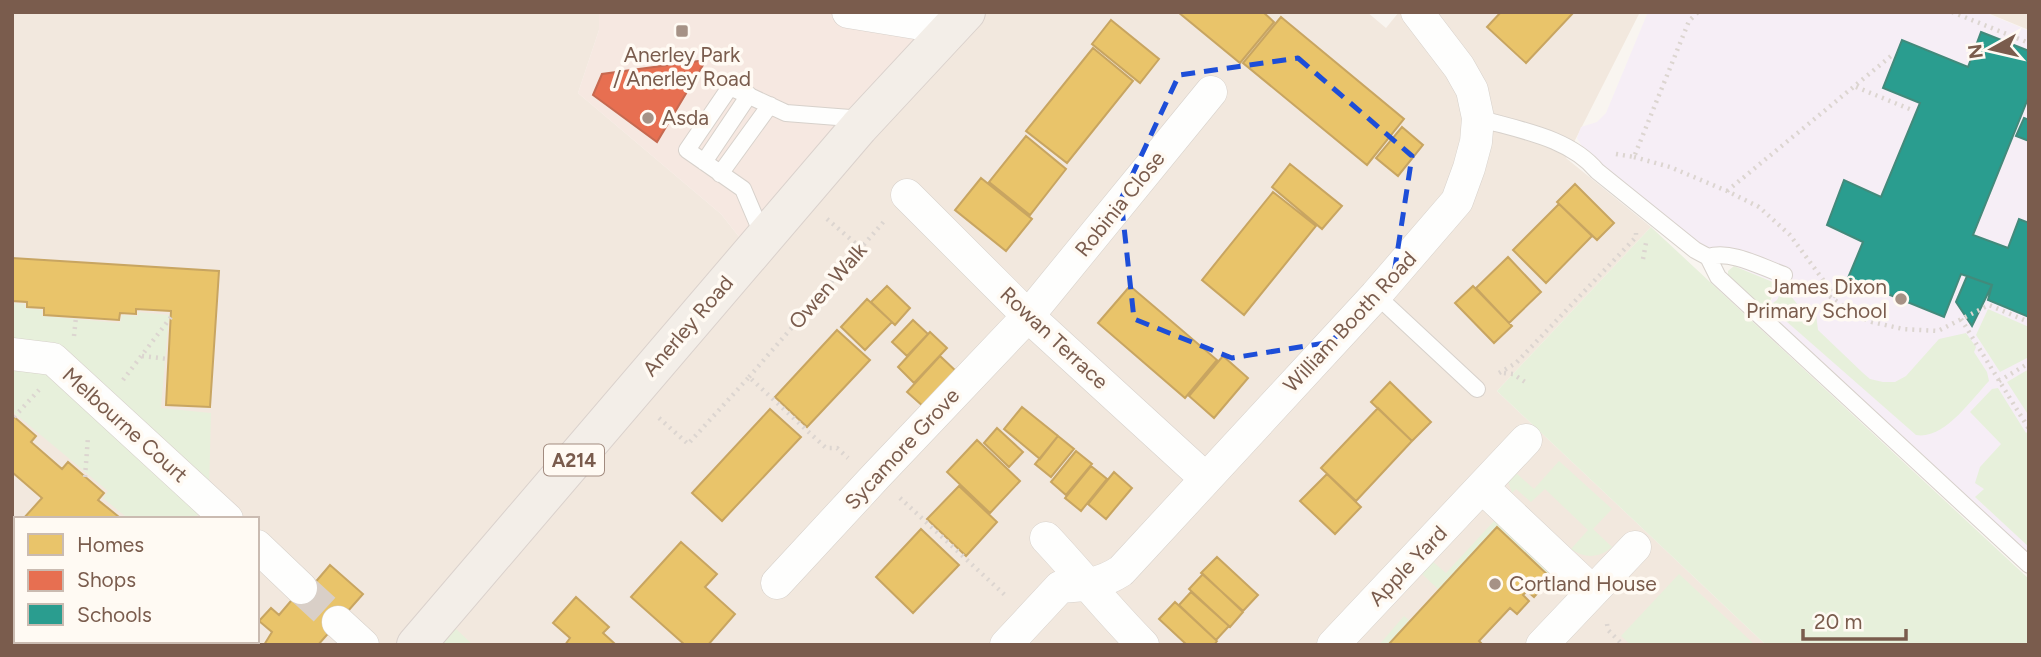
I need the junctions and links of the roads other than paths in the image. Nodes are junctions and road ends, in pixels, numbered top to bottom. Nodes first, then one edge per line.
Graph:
1 (848, 12) edge
2 (1417, 12) edge
3 (959, 21) edge
4 (1211, 92) dead end
5 (769, 105) junction
6 (1478, 118) junction
7 (867, 120) junction
8 (720, 173) junction
9 (907, 195) road end
10 (764, 239) junction
11 (1707, 257) junction
12 (1784, 275) road end
13 (1376, 295) junction
14 (1028, 316) junction
15 (12, 354) edge
16 (1477, 389) dead end
17 (1527, 440) dead end
18 (1205, 478) junction
19 (1483, 488) junction
20 (225, 517) edge
21 (1046, 538) dead end
22 (1635, 547) dead end
23 (259, 549) edge
24 (2029, 565) edge
25 (777, 583) dead end
26 (1090, 585) junction
27 (301, 589) tunnel mouth
28 (1592, 591) junction
29 (338, 622) tunnel mouth
30 (363, 645) edge
31 (416, 645) edge
32 (1006, 645) edge
33 (1143, 645) edge
34 (1334, 645) edge
35 (1542, 645) edge

1 - 3 street
2 - 6 street, William Booth Road
3 - 7 main road, Anerley Road / A214
4 - 14 street, Robinia Close
5 - 7 lane
5 - 8 lane
5 - 8 lane
6 - 11 lane
6 - 13 street, William Booth Road
7 - 10 main road, Anerley Road / A214
8 - 10 lane
9 - 14 street, Rowan Terrace
10 - 31 main road, Anerley Road / A214
11 - 12 lane
11 - 24 lane
13 - 16 lane
13 - 18 street, William Booth Road
14 - 18 street, Rowan Terrace
14 - 25 street, Sycamore Grove
15 - 20 street, Melbourne Court
17 - 19 street, Apple Yard
18 - 26 street, William Booth Road
19 - 28 street
19 - 34 street, Apple Yard
21 - 26 street
22 - 28 street
23 - 27 street
26 - 32 street, William Booth Road
26 - 33 street
28 - 35 street
29 - 30 street

